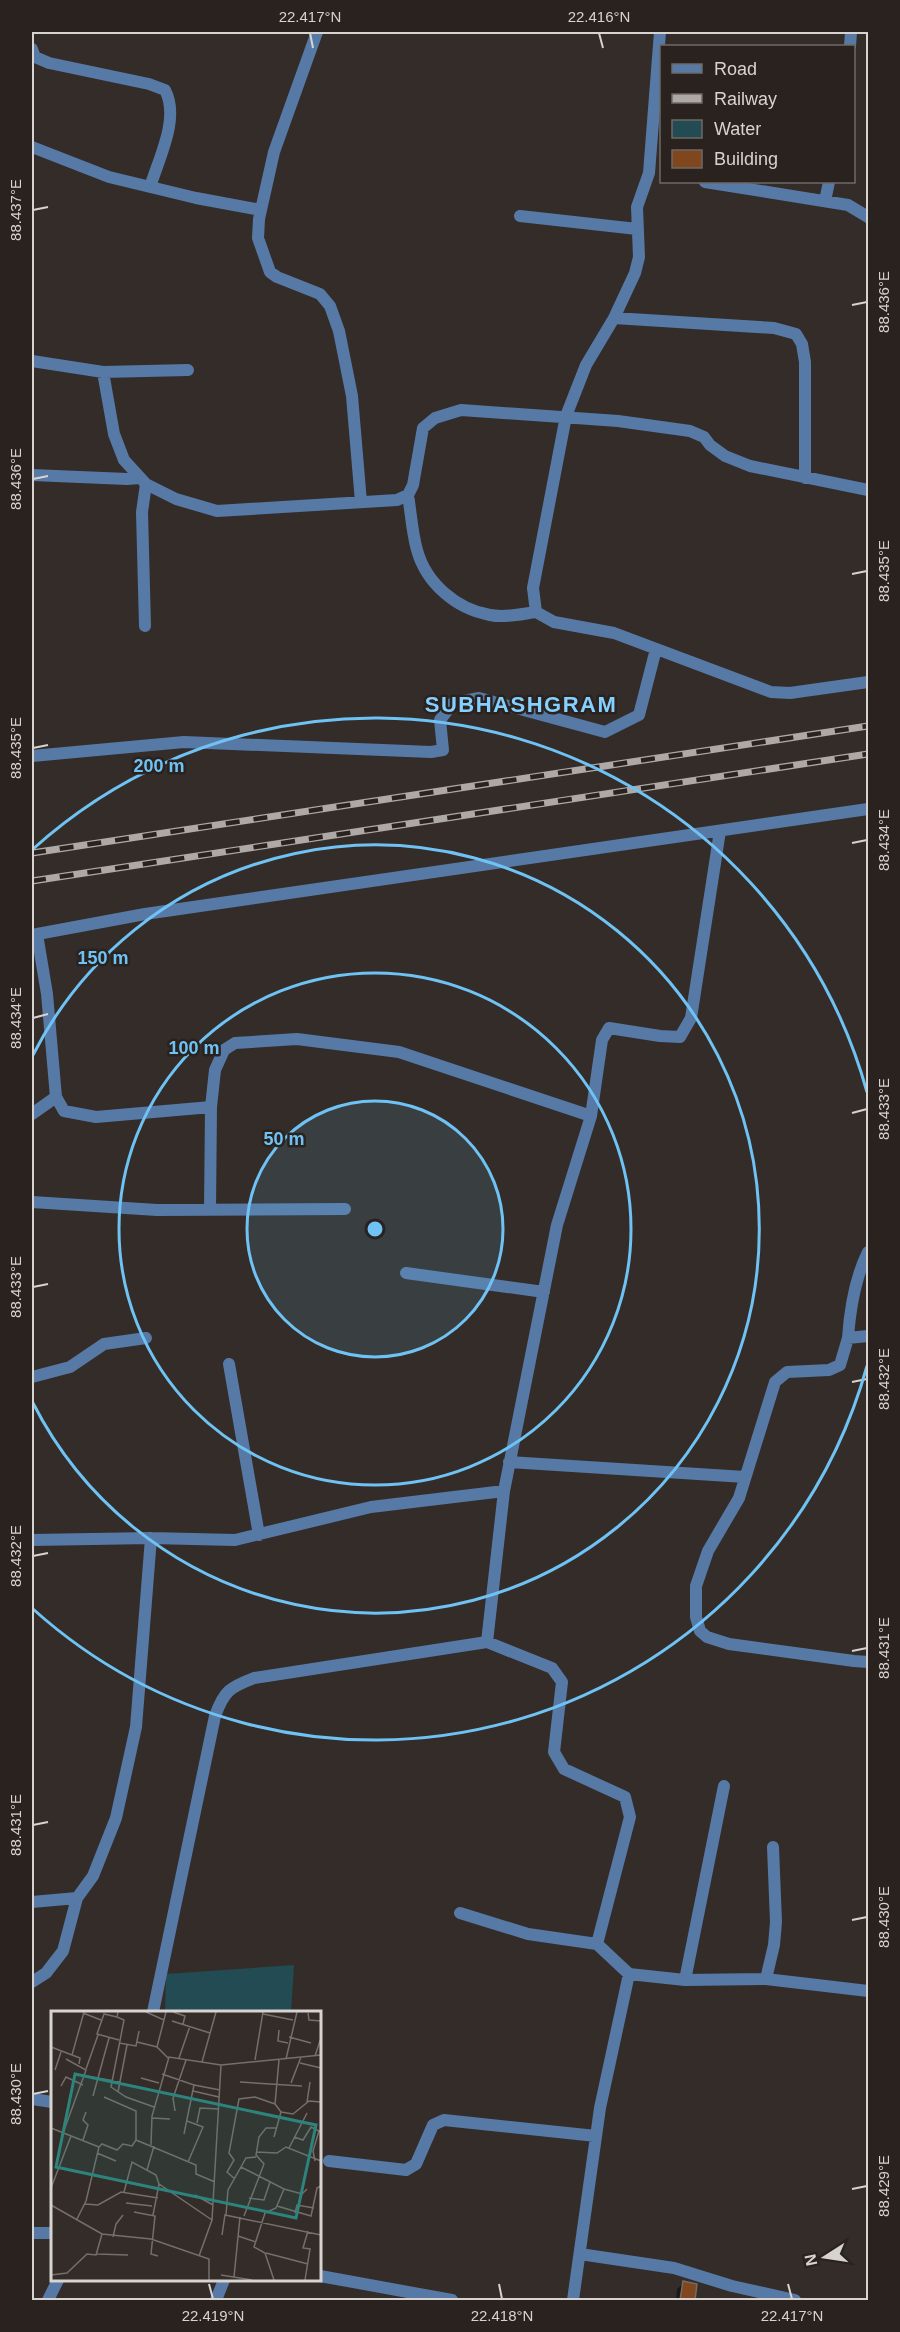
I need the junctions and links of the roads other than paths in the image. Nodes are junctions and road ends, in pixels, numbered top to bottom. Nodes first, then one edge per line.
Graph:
1 (317, 32) edge
2 (660, 32) edge
3 (32, 49) edge
4 (32, 147) edge
5 (655, 174) edge
6 (711, 183) edge
7 (829, 183) edge
8 (150, 187) junction
9 (825, 201) junction
10 (261, 210) junction
11 (520, 216) dead end
12 (868, 217) edge
13 (637, 229) junction
14 (615, 318) junction
15 (32, 361) edge
16 (188, 370) dead end
17 (104, 372) junction
18 (566, 416) junction
19 (32, 475) edge
20 (806, 478) junction
21 (143, 481) junction
22 (868, 490) edge
23 (408, 495) junction
24 (361, 502) junction
25 (536, 612) junction
26 (145, 626) dead end
27 (657, 649) junction
28 (868, 682) edge
29 (32, 756) edge
30 (868, 809) edge
31 (720, 831) junction
32 (34, 934) edge
33 (57, 1097) junction
34 (212, 1107) junction
35 (32, 1114) edge
36 (591, 1116) junction
37 (32, 1202) edge
38 (210, 1209) junction
39 (345, 1209) dead end
40 (868, 1252) edge
41 (406, 1273) dead end
42 (544, 1292) junction
43 (868, 1336) edge
44 (146, 1338) dead end
45 (848, 1338) junction
46 (229, 1364) dead end
47 (32, 1377) edge
48 (509, 1462) junction
49 (745, 1477) junction
50 (504, 1491) junction
51 (259, 1535) junction
52 (151, 1538) junction
53 (32, 1540) edge
54 (487, 1642) junction
55 (868, 1662) edge
56 (724, 1786) dead end
57 (773, 1847) dead end
58 (77, 1898) junction
59 (32, 1902) edge
60 (460, 1913) dead end
61 (597, 1944) junction
62 (629, 1974) junction
63 (765, 1979) junction
64 (685, 1980) junction
65 (32, 1982) edge
66 (868, 1991) edge
67 (153, 2011) edge
68 (32, 2099) edge
69 (51, 2102) edge
70 (597, 2136) junction
71 (328, 2161) dead end
72 (32, 2233) edge
73 (51, 2233) edge
74 (580, 2254) junction
75 (321, 2276) edge
76 (57, 2281) edge
77 (224, 2281) edge
78 (48, 2301) edge
79 (216, 2301) edge
80 (452, 2301) edge
81 (573, 2301) edge
82 (795, 2301) edge

1 - 10 street
2 - 5 street
3 - 8 street
4 - 8 street
5 - 13 street
6 - 9 street
7 - 9 street
8 - 10 street
9 - 12 street
10 - 24 street
11 - 13 street
13 - 14 street
14 - 18 street
14 - 20 street
15 - 17 street
16 - 17 street
17 - 21 street
18 - 20 street
18 - 23 street
18 - 25 street
19 - 21 street
20 - 22 street
21 - 24 street
21 - 26 street
23 - 24 street
23 - 25 street
25 - 27 street
27 - 28 street
27 - 29 street
30 - 31 street
31 - 32 street
31 - 36 street
32 - 33 street
33 - 34 street
33 - 35 street
34 - 36 street
34 - 38 street
36 - 42 street
37 - 38 street
38 - 39 street
40 - 45 street
41 - 42 street
42 - 48 street
43 - 45 street
44 - 47 street
45 - 49 street
46 - 51 street
48 - 49 street
48 - 50 street
49 - 55 street
50 - 51 street
50 - 54 street
51 - 52 street
52 - 53 street
52 - 58 street
54 - 61 street
54 - 67 street
56 - 64 street
57 - 63 street
58 - 59 street
58 - 65 street
60 - 61 street
61 - 62 street
62 - 64 street
62 - 70 street
63 - 64 street
63 - 66 street
68 - 69 street
70 - 71 street
70 - 74 street
72 - 73 street
74 - 81 street
74 - 82 street
75 - 80 street
76 - 78 street
77 - 79 street

